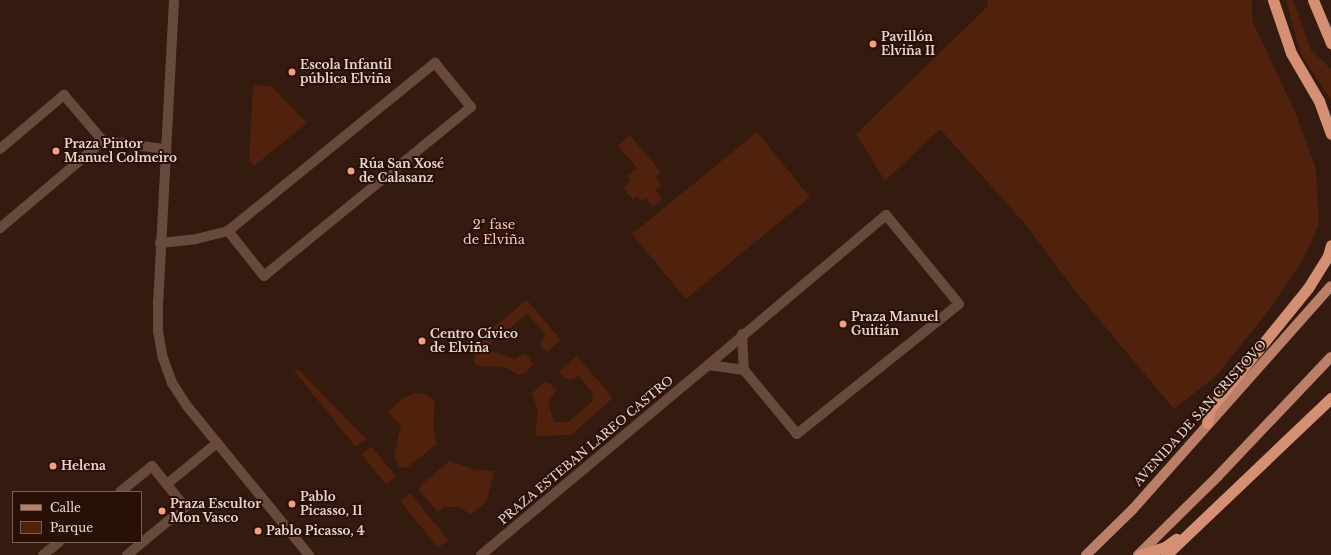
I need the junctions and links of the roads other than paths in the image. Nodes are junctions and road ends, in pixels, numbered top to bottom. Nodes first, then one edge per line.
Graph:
1 (174, 0) edge
2 (1273, 0) edge
3 (1313, 0) edge
4 (1331, 44) edge
5 (1331, 134) edge
6 (103, 141) junction
7 (0, 149) edge
8 (165, 149) junction
9 (0, 228) edge
10 (228, 231) junction
11 (160, 242) junction
12 (1331, 245) edge
13 (1331, 286) edge
14 (742, 334) junction
15 (1331, 357) edge
16 (708, 365) junction
17 (744, 370) junction
18 (1331, 398) edge
19 (1207, 423) junction
20 (216, 444) junction
21 (167, 484) junction
22 (121, 491) edge
23 (1207, 518) junction
24 (58, 543) edge
25 (142, 543) edge
26 (142, 543) edge
27 (43, 555) edge
28 (127, 555) edge
29 (310, 555) edge
30 (482, 555) edge
31 (1086, 555) edge
32 (1139, 555) edge
33 (1166, 555) edge

1 - 8 street
2 - 5 highway
3 - 4 highway
6 - 7 street
6 - 8 street
6 - 9 street
8 - 11 street
10 - 10 street
10 - 11 street
11 - 20 street
12 - 19 highway
13 - 19 main road, AVENIDA DE SAN CRISTOVO
14 - 16 street
14 - 17 street
14 - 17 street
15 - 32 main road
16 - 17 street
16 - 30 street, PRAZA ESTEBAN LAREO CASTRO
18 - 23 highway
19 - 31 main road, AVENIDA DE SAN CRISTOVO
20 - 21 street
20 - 29 street
21 - 22 street
21 - 26 street
23 - 32 highway
23 - 33 highway
24 - 27 street
25 - 28 street

